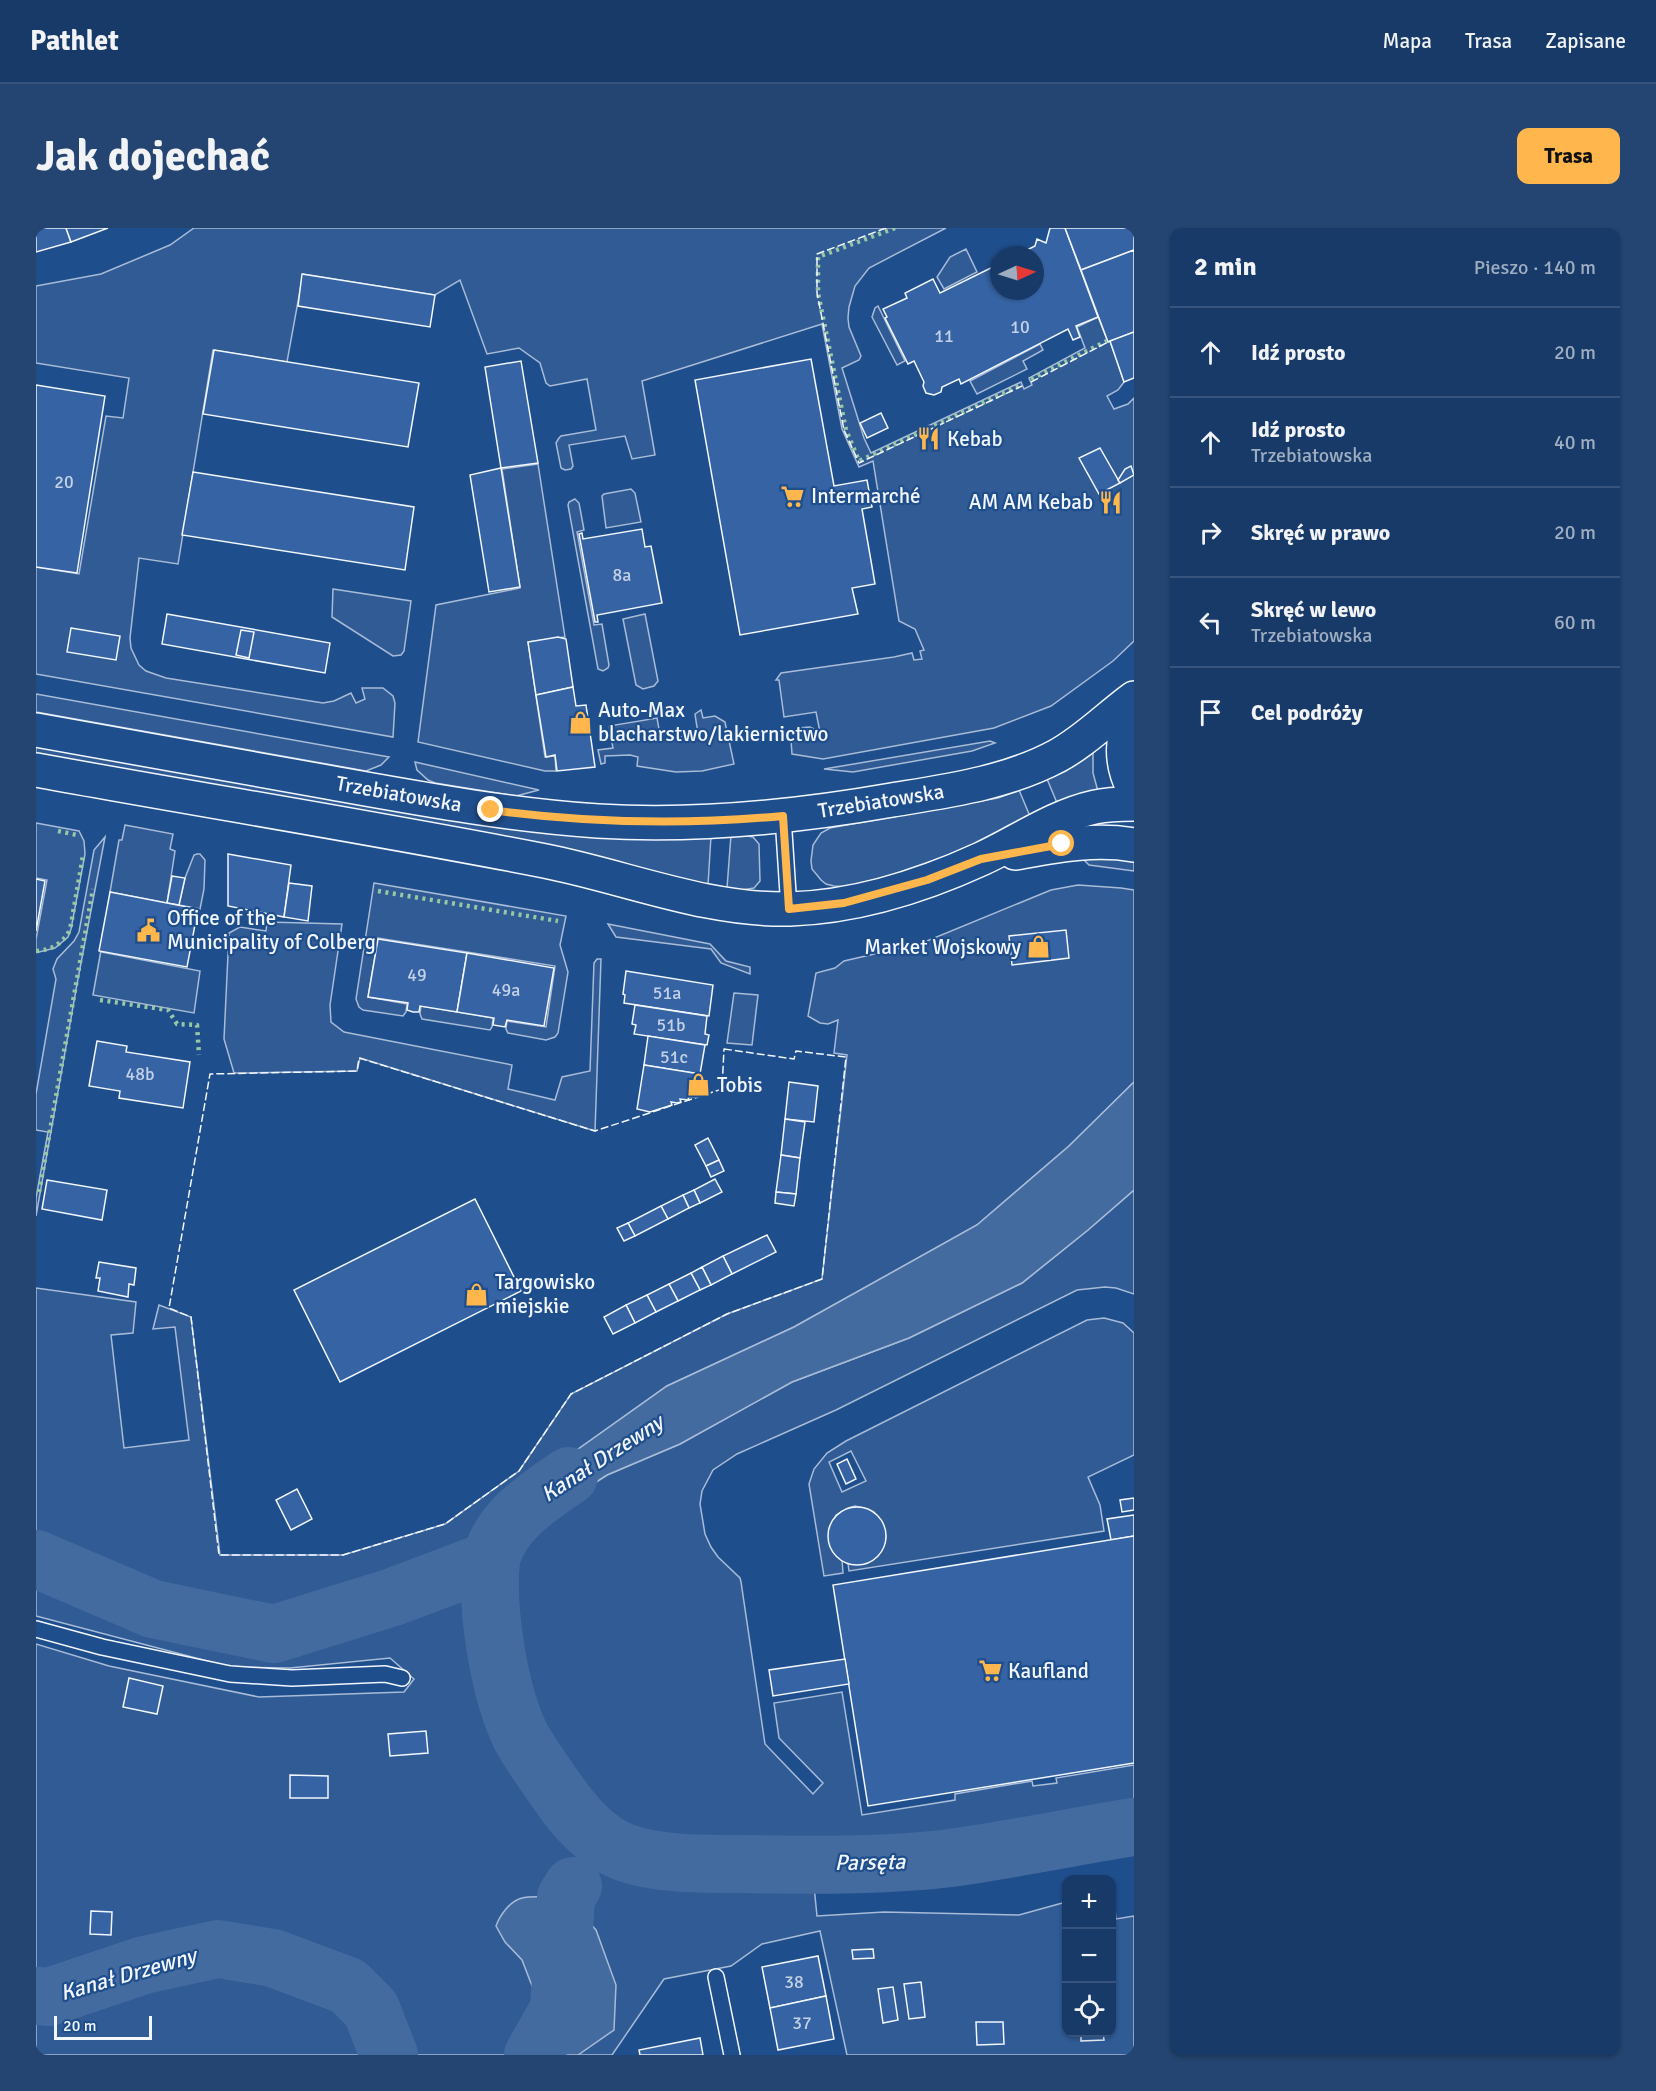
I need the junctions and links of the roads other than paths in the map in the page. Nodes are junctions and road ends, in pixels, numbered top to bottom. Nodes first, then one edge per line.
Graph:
1 (1134, 698) edge
2 (1134, 710) edge
3 (36, 730) edge
4 (36, 770) edge
5 (1134, 790) edge
6 (1134, 804) edge
7 (783, 816) junction
8 (1134, 845) edge
9 (981, 859) junction
10 (789, 909) junction
11 (36, 1629) edge
12 (402, 1678) dead end
13 (716, 1977) dead end
14 (732, 2055) edge

1 - 7 street, Trzebiatowska
2 - 5 street
3 - 7 street, Trzebiatowska
4 - 10 street, Trzebiatowska
6 - 9 street, Trzebiatowska
7 - 10 lane
8 - 9 street
9 - 10 street, Trzebiatowska
11 - 12 lane
13 - 14 lane

